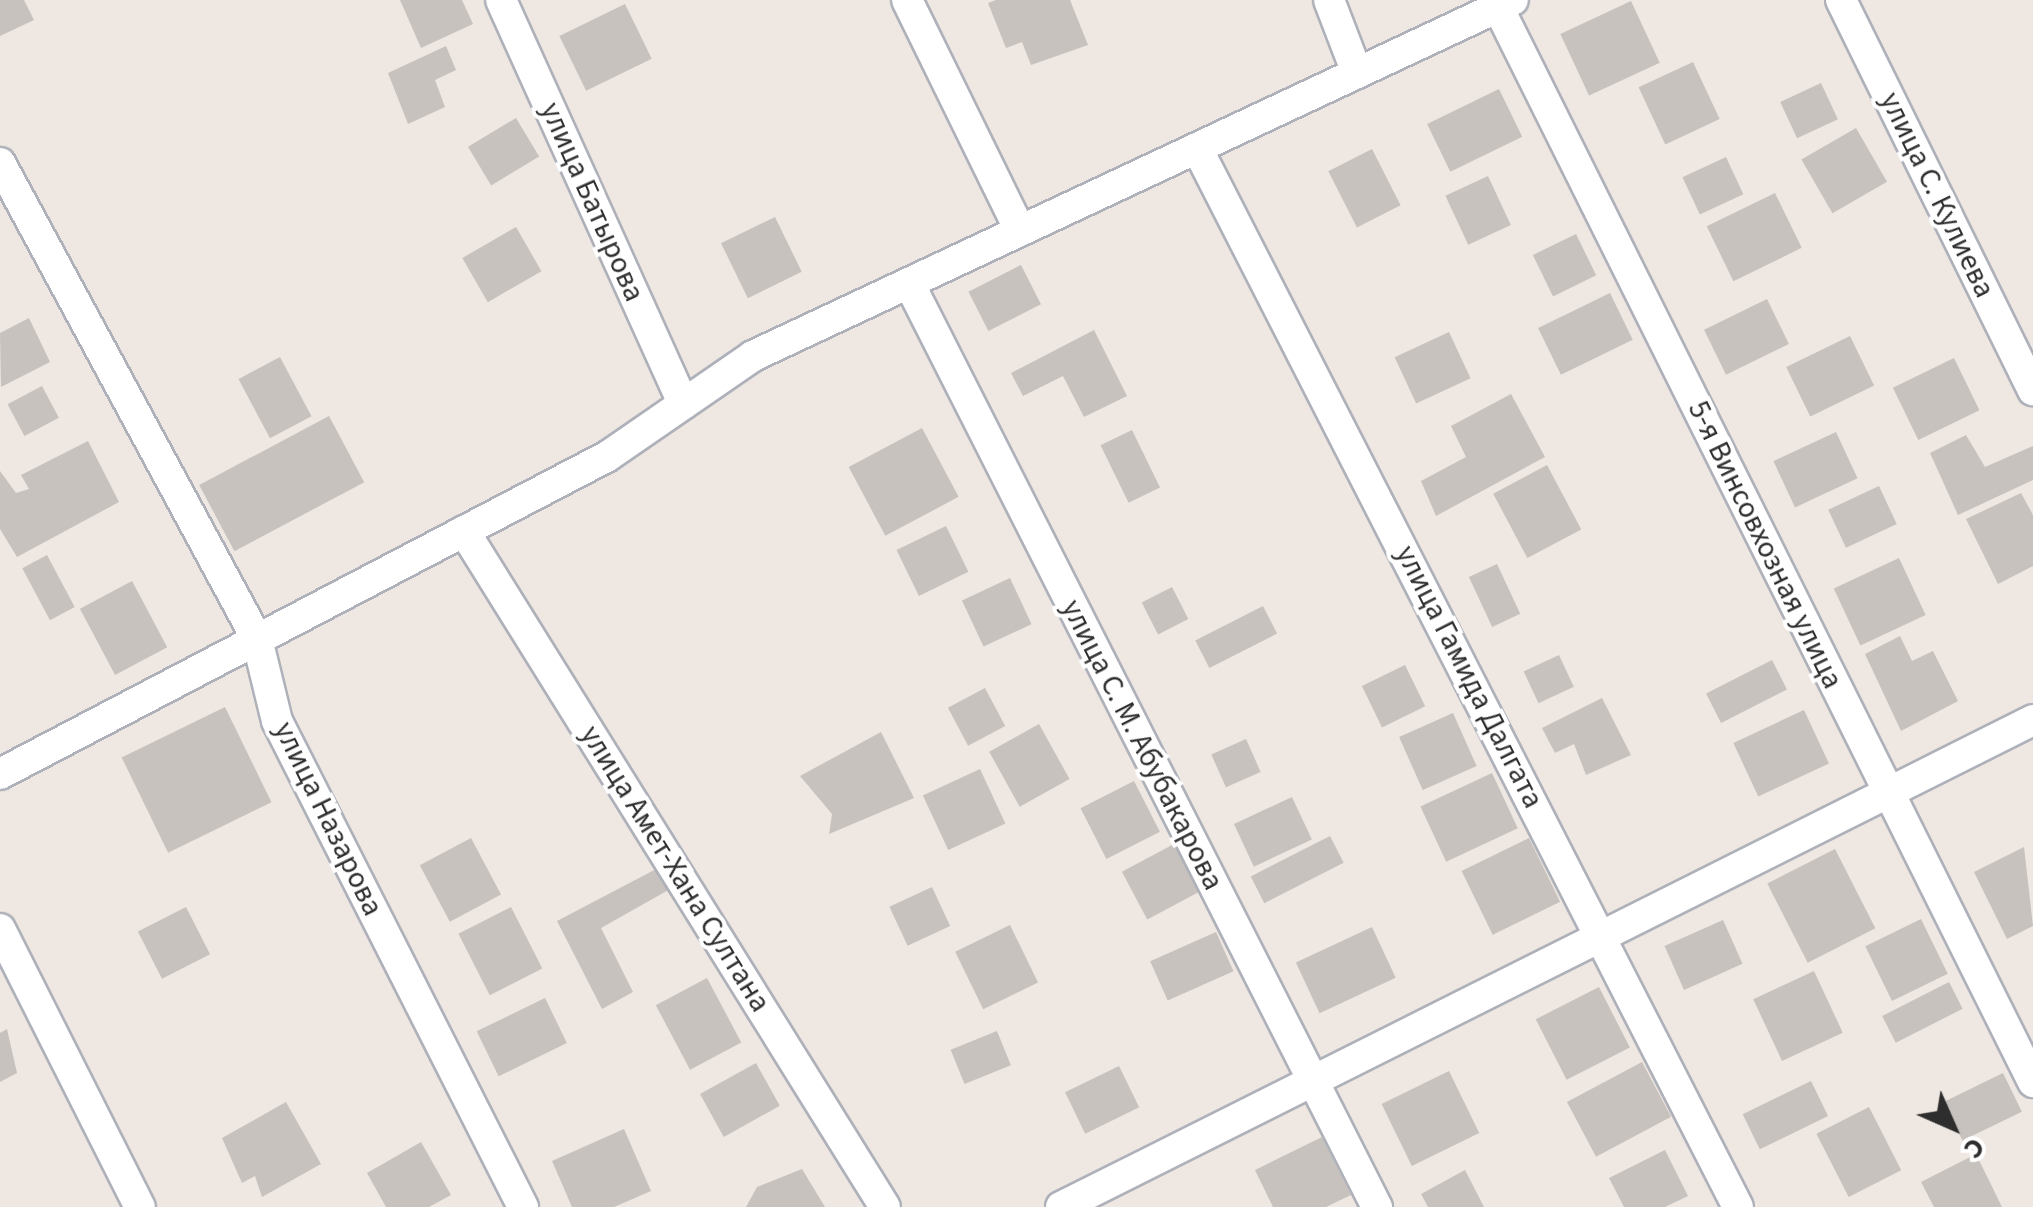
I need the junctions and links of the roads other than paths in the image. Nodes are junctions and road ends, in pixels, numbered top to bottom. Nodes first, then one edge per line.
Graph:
1 (501, 0) edge
2 (908, 0) edge
3 (1329, 0) edge
4 (1842, 0) edge
5 (1506, 3) edge
6 (1357, 73) junction
7 (1197, 148) junction
8 (0, 164) edge
9 (1020, 231) junction
10 (909, 283) junction
11 (2033, 390) edge
12 (683, 404) junction
13 (464, 531) junction
14 (257, 639) junction
15 (2033, 720) edge
16 (0, 774) edge
17 (1888, 792) junction
18 (0, 928) edge
19 (1600, 933) junction
20 (1309, 1076) junction
21 (2033, 1082) edge
22 (140, 1207) edge
23 (524, 1207) edge
24 (885, 1207) edge
25 (1061, 1207) edge
26 (1377, 1207) edge
27 (1738, 1207) edge

1 - 12 street, улица Батырова
2 - 9 street
3 - 6 street
4 - 11 street, улица С. Кулиева
5 - 6 street
5 - 17 street, 5-я Винсовхозная улица
6 - 7 street
7 - 9 street
7 - 19 street, улица Гамида Далгата
8 - 14 street, улица Назарова
9 - 10 street
10 - 12 street
10 - 20 street, улица С. М. Абубакарова
12 - 13 street
13 - 14 street
13 - 24 street, улица Амет-Хана Султана
14 - 16 street
14 - 23 street, улица Назарова
15 - 17 street
17 - 19 street
17 - 21 street, 5-я Винсовхозная улица
18 - 22 street
19 - 20 street
19 - 27 street, улица Гамида Далгата
20 - 25 street
20 - 26 street, улица С. М. Абубакарова

